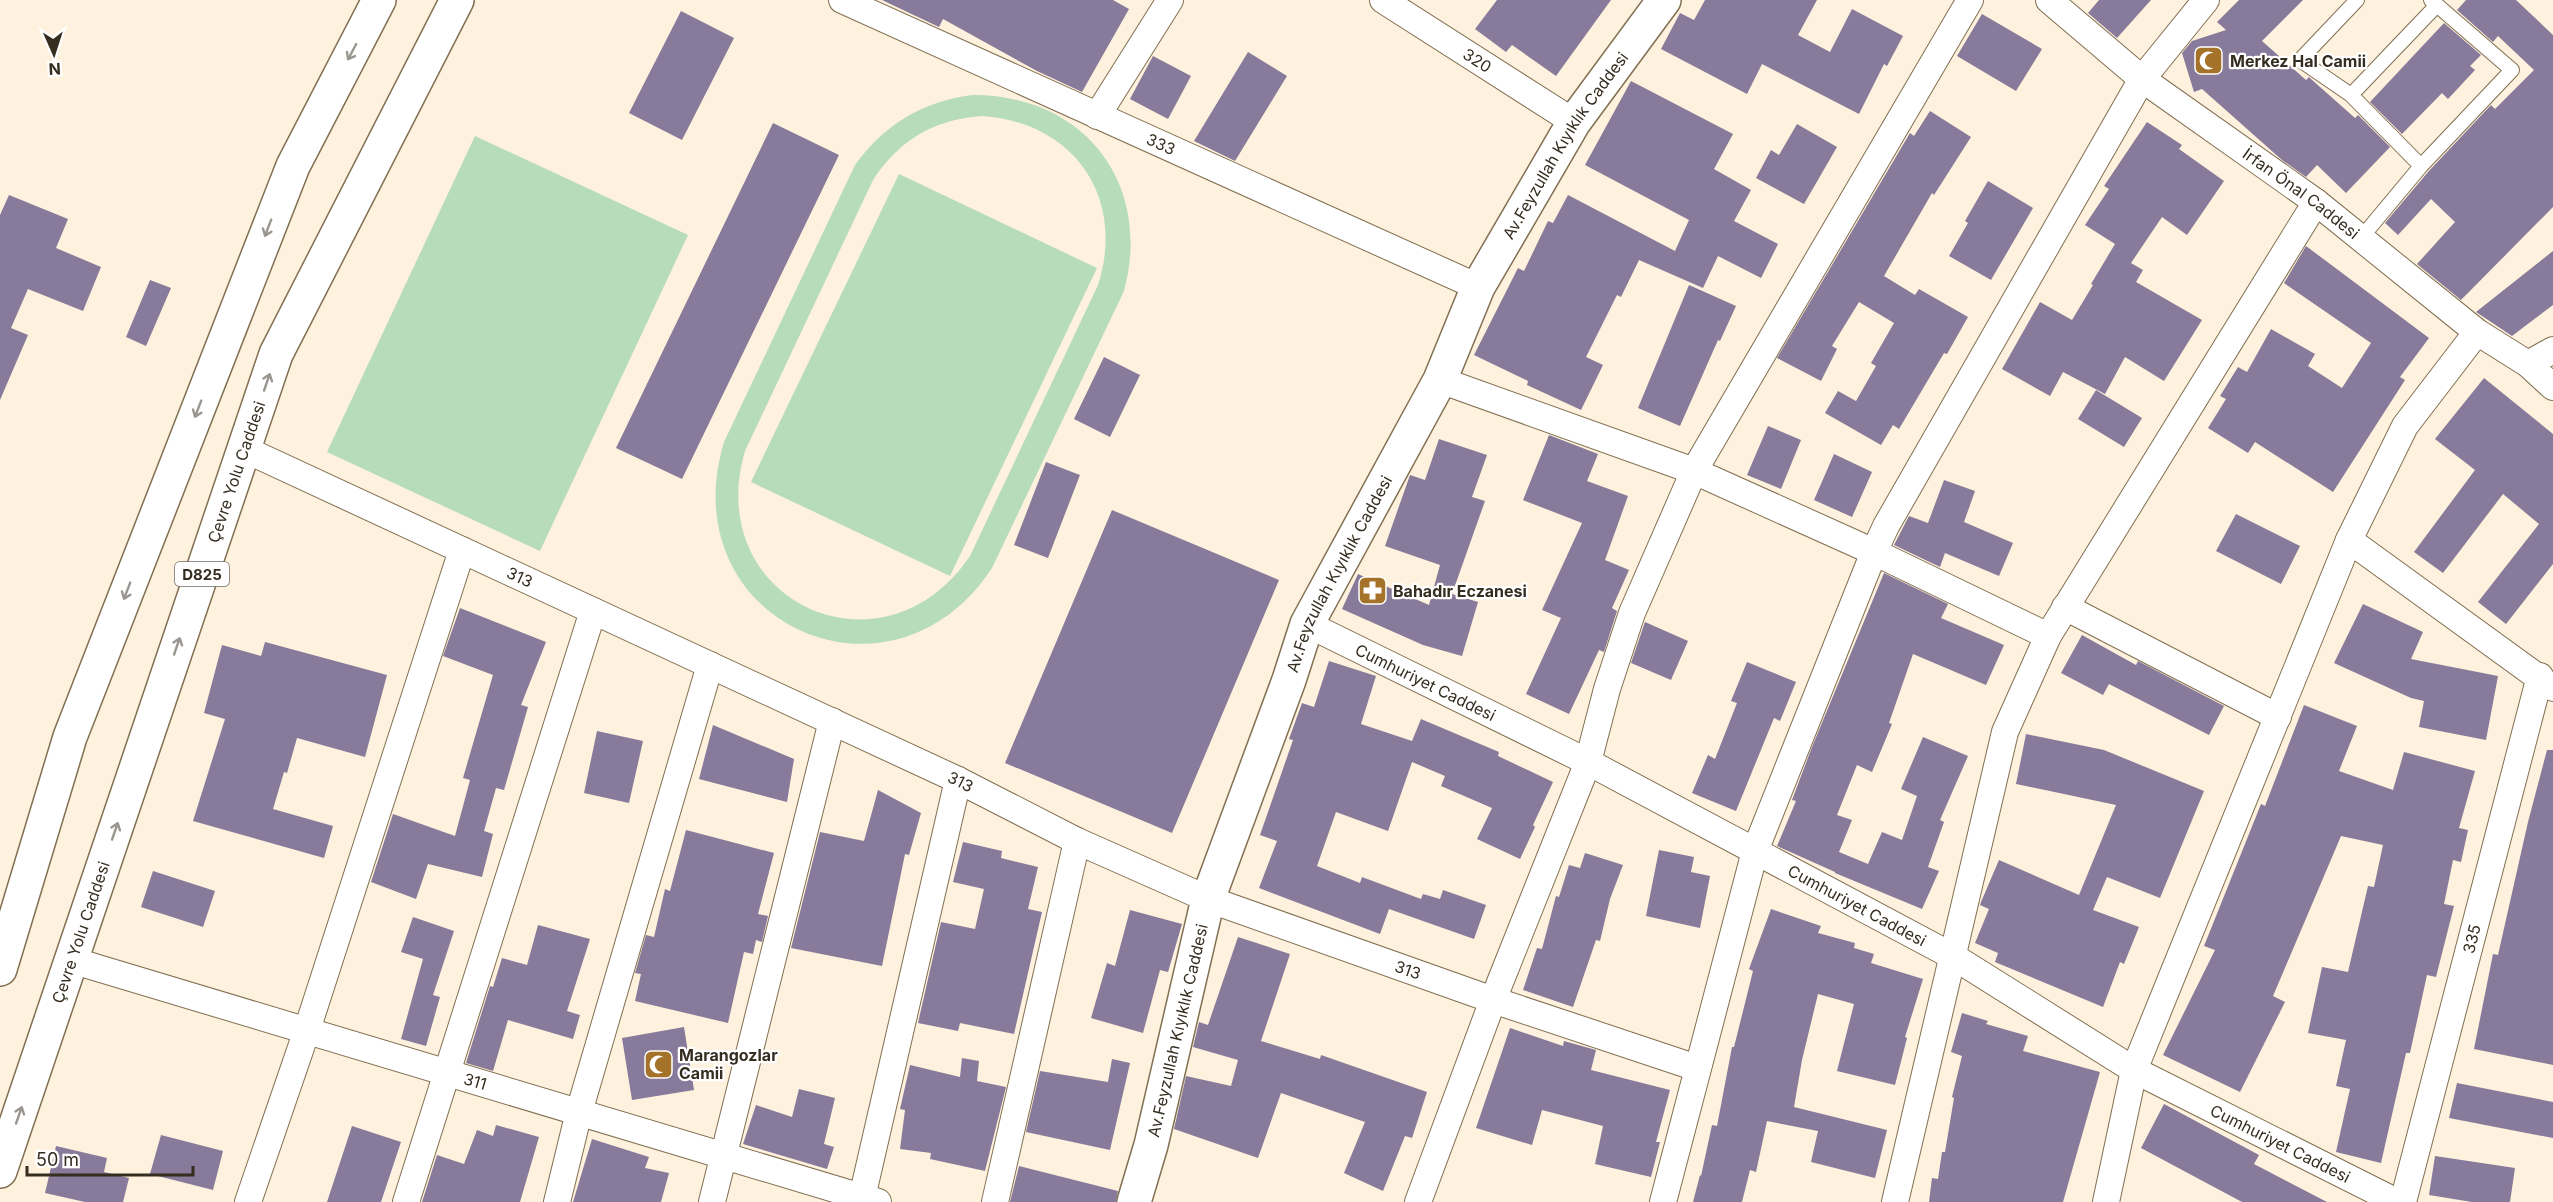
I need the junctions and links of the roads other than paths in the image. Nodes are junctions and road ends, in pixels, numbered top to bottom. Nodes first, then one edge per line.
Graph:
1 (379, 0) edge
2 (457, 0) edge
3 (1170, 0) edge
4 (1383, 0) edge
5 (1664, 0) edge
6 (1970, 0) edge
7 (2049, 0) edge
8 (2206, 0) edge
9 (2358, 0) edge
10 (859, 3) edge
11 (2434, 3) edge
12 (2142, 79) junction
13 (2351, 95) junction
14 (1097, 116) junction
15 (1574, 122) junction
16 (2421, 166) junction
17 (2316, 202) junction
18 (2361, 238) junction
19 (1478, 287) junction
20 (2477, 332) junction
21 (2553, 350) edge
22 (2528, 364) junction
23 (1440, 380) junction
24 (2553, 387) edge
25 (244, 449) junction
26 (1694, 471) junction
27 (2349, 540) junction
28 (462, 550) junction
29 (1874, 552) junction
30 (2066, 607) junction
31 (593, 611) junction
32 (1307, 624) junction
33 (2048, 636) junction
34 (710, 665) junction
35 (2546, 682) edge
36 (2278, 717) junction
37 (832, 722) junction
38 (1588, 762) junction
39 (958, 780) junction
40 (1077, 841) junction
41 (1755, 851) junction
42 (1208, 899) junction
43 (1954, 957) junction
44 (71, 960) junction
45 (0, 969) edge
46 (1493, 1000) junction
47 (307, 1030) junction
48 (1697, 1068) junction
49 (2134, 1070) junction
50 (447, 1072) junction
51 (579, 1112) junction
52 (724, 1156) junction
53 (0, 1171) edge
54 (867, 1200) edge
55 (248, 1202) edge
56 (406, 1202) edge
57 (557, 1202) edge
58 (712, 1202) edge
59 (995, 1202) edge
60 (1134, 1202) edge
61 (1418, 1202) edge
62 (1663, 1202) edge
63 (1895, 1202) edge
64 (2106, 1202) edge
65 (2397, 1202) edge
66 (2403, 1202) edge

1 -> 45 main road
25 -> 2 main road, Çevre Yolu Caddesi / D825
3 - 14 street
4 - 15 street, 320
5 - 15 main road, Av.Feyzullah Kıyıklık Caddesi
6 - 26 street
7 - 12 street, İrfan Önal Caddesi
8 - 12 street
9 - 13 lane
10 - 14 street, 333
11 - 13 lane
11 - 16 lane
12 - 17 street, İrfan Önal Caddesi
12 - 29 street
13 - 16 lane
14 - 19 street, 333
15 - 19 main road, Av.Feyzullah Kıyıklık Caddesi
16 - 18 lane
17 - 18 street, İrfan Önal Caddesi
17 - 30 street
18 - 20 street, İrfan Önal Caddesi
19 - 23 main road, Av.Feyzullah Kıyıklık Caddesi
20 - 22 street, İrfan Önal Caddesi
20 - 27 street
21 - 22 street
22 - 24 street, İrfan Önal Caddesi
23 - 26 street
23 - 32 main road, Av.Feyzullah Kıyıklık Caddesi
25 - 28 street, 313
44 -> 25 main road, Çevre Yolu Caddesi / D825
26 - 29 street
26 - 38 street
27 - 35 street
27 - 36 street
28 - 31 street, 313
28 - 47 street
29 - 33 street
29 - 41 street
30 - 33 street
30 - 36 street
31 - 34 street, 313
31 - 50 street
32 - 38 street, Cumhuriyet Caddesi
32 - 42 main road, Av.Feyzullah Kıyıklık Caddesi
33 - 43 street
34 - 37 street, 313
34 - 51 street
35 - 66 street, 335
36 - 49 street
37 - 39 street, 313
37 - 52 street
38 - 41 street, Cumhuriyet Caddesi
38 - 46 street
39 - 40 street, 313
39 - 54 street
40 - 42 street, 313
40 - 59 street
41 - 43 street, Cumhuriyet Caddesi
41 - 48 street
42 - 46 street, 313
42 - 60 main road, Av.Feyzullah Kıyıklık Caddesi
43 - 49 street, Cumhuriyet Caddesi
43 - 63 street
44 - 47 street, 311
53 -> 44 main road, Çevre Yolu Caddesi / D825
46 - 48 street, 313
46 - 61 street
47 - 50 street, 311
47 - 55 street
48 - 62 street
49 - 64 street
49 - 65 street, Cumhuriyet Caddesi
50 - 51 street, 311
50 - 56 street
51 - 52 street, 311
51 - 57 street
52 - 54 street, 311
52 - 58 street

